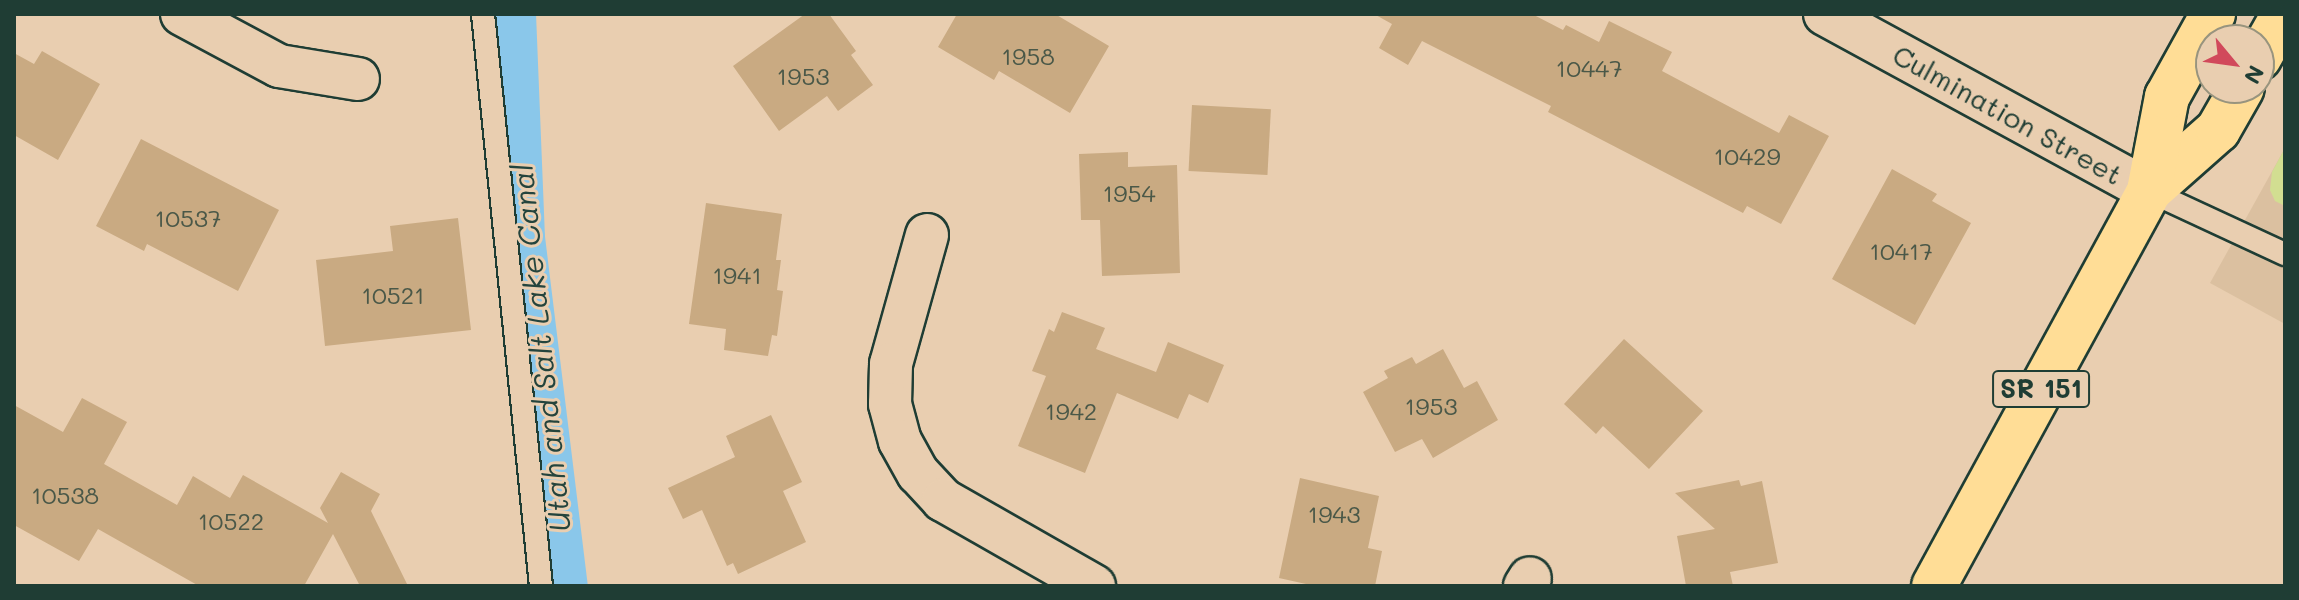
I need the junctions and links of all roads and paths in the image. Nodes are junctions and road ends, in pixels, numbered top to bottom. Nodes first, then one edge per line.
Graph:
1 (182, 14) edge
2 (483, 14) edge
3 (1825, 14) edge
4 (2213, 14) edge
5 (358, 79) dead end
6 (2233, 104) edge
7 (2149, 191) junction
8 (927, 235) dead end
9 (2285, 254) edge
10 (541, 586) edge
11 (1094, 586) edge
12 (1934, 586) edge

1 - 5 street
2 - 10 lane
3 - 7 street, Culmination Street
4 - 7 main road, SR 151
6 - 7 main road, SR 151
7 - 9 lane
7 - 12 main road, SR 151
8 - 11 street

